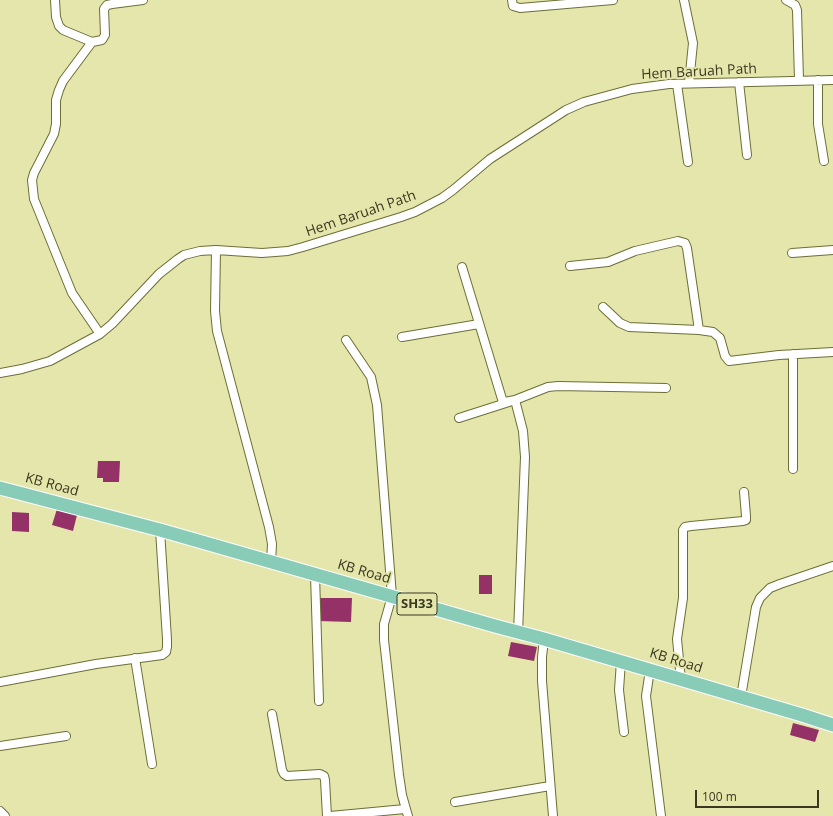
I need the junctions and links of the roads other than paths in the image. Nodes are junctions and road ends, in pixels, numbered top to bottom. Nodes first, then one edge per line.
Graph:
1 (55, 0) edge
2 (143, 0) edge
3 (512, 0) edge
4 (613, 0) edge
5 (684, 0) edge
6 (786, 0) edge
7 (92, 42) junction
8 (799, 80) junction
9 (818, 80) junction
10 (833, 80) edge
11 (739, 82) junction
12 (689, 83) junction
13 (677, 84) junction
14 (747, 155) dead end
15 (824, 161) dead end
16 (688, 162) dead end
17 (216, 250) junction
18 (833, 250) edge
19 (792, 253) dead end
20 (570, 266) dead end
21 (462, 268) dead end
22 (603, 307) dead end
23 (479, 324) junction
24 (699, 330) junction
25 (100, 334) junction
26 (402, 337) dead end
27 (346, 340) dead end
28 (833, 352) edge
29 (793, 354) junction
30 (0, 373) edge
31 (666, 388) dead end
32 (512, 401) junction
33 (459, 418) dead end
34 (793, 469) dead end
35 (0, 488) edge
36 (744, 492) dead end
37 (160, 530) junction
38 (271, 563) junction
39 (833, 566) edge
40 (315, 575) junction
41 (392, 596) junction
42 (518, 633) junction
43 (544, 639) junction
44 (135, 658) junction
45 (621, 661) junction
46 (650, 670) junction
47 (681, 680) junction
48 (0, 682) edge
49 (741, 697) junction
50 (319, 701) dead end
51 (272, 714) dead end
52 (833, 725) edge
53 (624, 732) dead end
54 (66, 736) dead end
55 (0, 746) edge
56 (152, 764) dead end
57 (550, 786) junction
58 (455, 802) dead end
59 (0, 811) edge
60 (406, 813) edge
61 (6, 816) edge
62 (328, 816) edge
63 (553, 816) edge
64 (661, 816) edge

1 - 7 street
2 - 7 street
3 - 4 street
5 - 12 street
6 - 8 street
7 - 25 street
8 - 9 street, Hem Baruah Path
8 - 11 street, Hem Baruah Path
9 - 10 street, Hem Baruah Path
9 - 15 street
11 - 12 street, Hem Baruah Path
11 - 14 street
12 - 13 street, Hem Baruah Path
13 - 16 street
13 - 17 street, Hem Baruah Path
17 - 25 street, Hem Baruah Path
17 - 38 street
18 - 19 street
20 - 24 street
21 - 23 street
22 - 24 street
23 - 26 street
23 - 32 street
24 - 29 street
25 - 30 street, Hem Baruah Path
27 - 41 street
28 - 29 street
29 - 34 street
31 - 32 street
32 - 33 street
32 - 42 street
35 - 37 main road, KB Road / SH33
36 - 47 street
37 - 38 main road, KB Road / SH33
37 - 44 street
38 - 40 main road, KB Road / SH33
39 - 49 street
40 - 41 main road, KB Road / SH33
40 - 50 street
41 - 42 main road, KB Road / SH33
41 - 60 street
42 - 43 main road, KB Road / SH33
43 - 45 main road, KB Road / SH33
43 - 57 street
44 - 48 street
44 - 56 street
45 - 46 main road, KB Road / SH33
45 - 53 street
46 - 47 main road, KB Road / SH33
46 - 64 street
47 - 49 main road, KB Road / SH33
49 - 52 main road, KB Road / SH33
51 - 62 street
54 - 55 street
57 - 58 street
57 - 63 street
59 - 61 street
60 - 62 street

